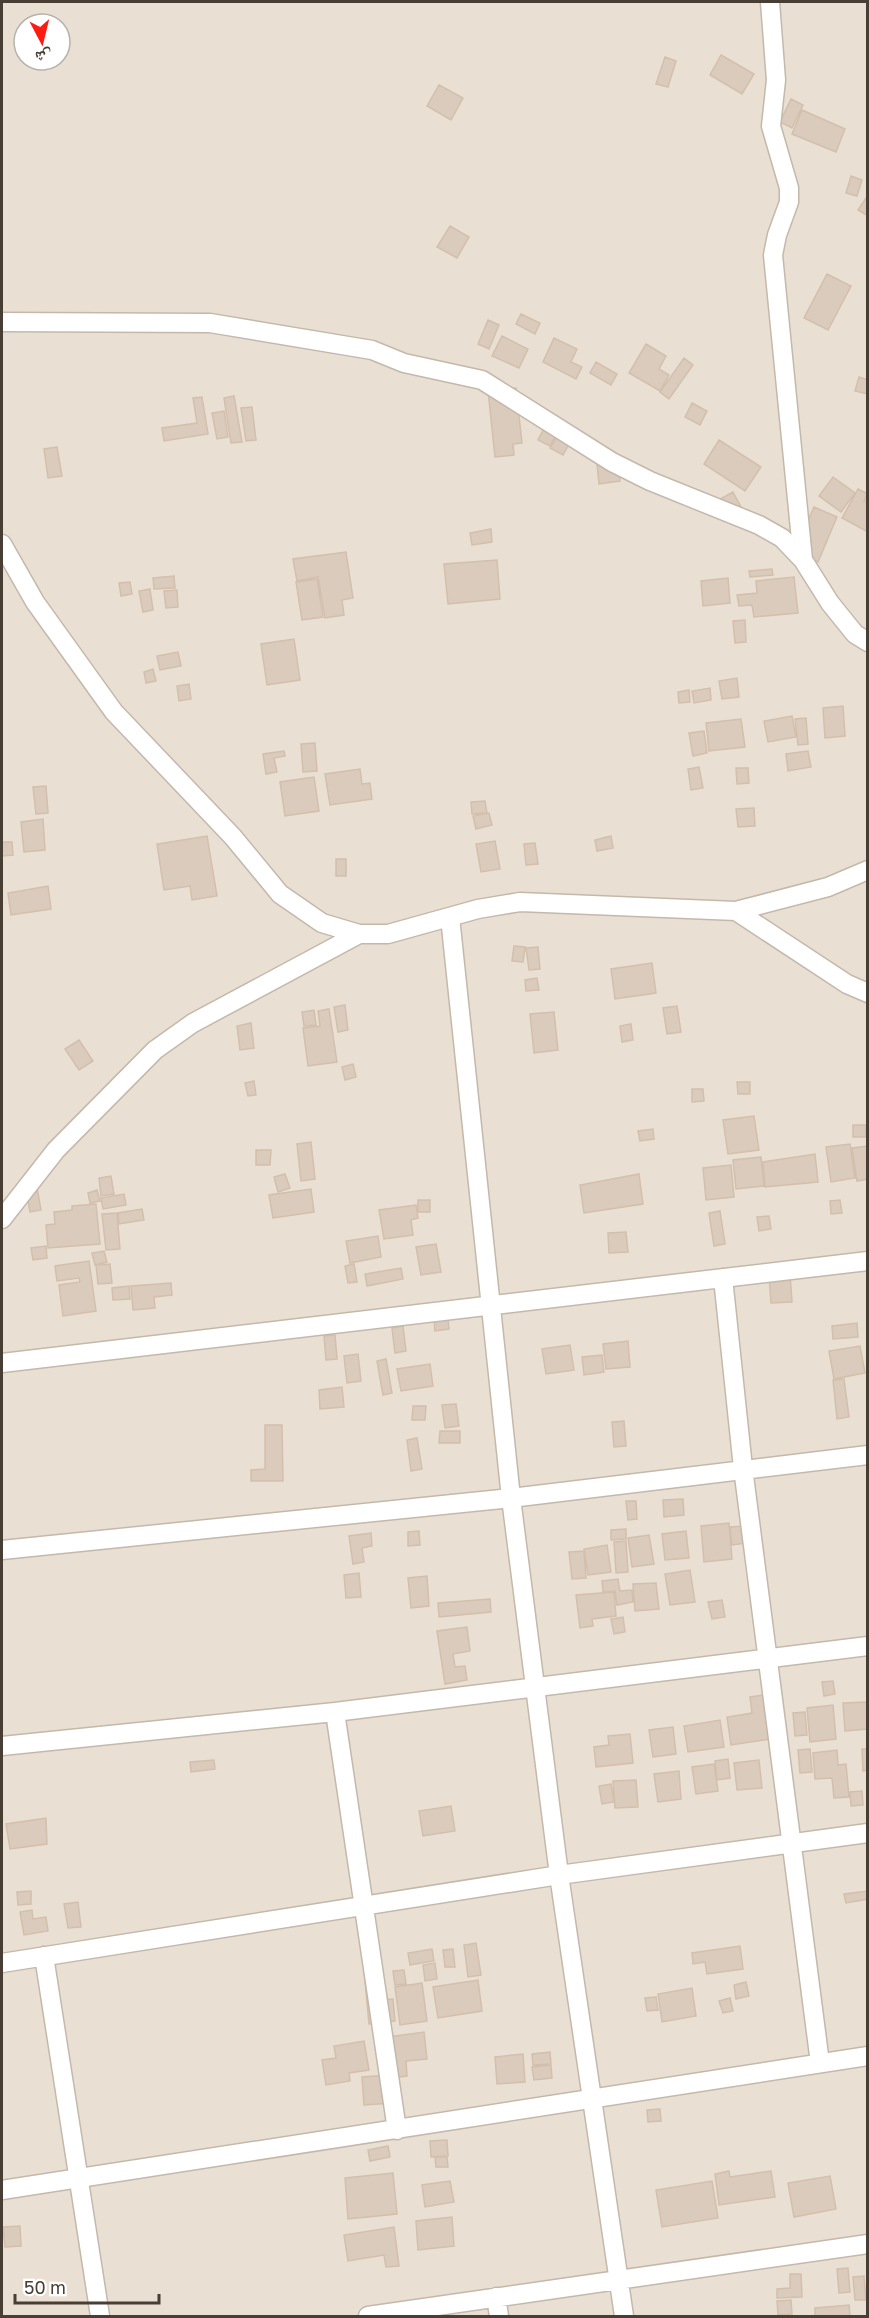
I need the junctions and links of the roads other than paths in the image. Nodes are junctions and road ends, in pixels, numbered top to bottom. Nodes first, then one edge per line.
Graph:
1 (770, 2) edge
2 (2, 322) edge
3 (2, 544) edge
4 (803, 560) junction
5 (867, 642) edge
6 (867, 870) edge
7 (736, 911) junction
8 (450, 917) junction
9 (359, 934) junction
10 (867, 993) edge
11 (2, 1219) edge
12 (867, 1261) edge
13 (723, 1278) junction
14 (490, 1304) junction
15 (2, 1363) edge
16 (867, 1455) edge
17 (743, 1468) junction
18 (510, 1498) junction
19 (2, 1550) edge
20 (867, 1646) edge
21 (767, 1657) junction
22 (535, 1687) junction
23 (335, 1712) junction
24 (2, 1746) edge
25 (867, 1833) edge
26 (791, 1844) junction
27 (559, 1875) junction
28 (363, 1906) junction
29 (44, 1956) junction
30 (2, 1963) edge
31 (867, 2056) edge
32 (820, 2063) junction
33 (592, 2099) junction
34 (397, 2130) junction
35 (79, 2180) junction
36 (2, 2190) edge
37 (867, 2244) edge
38 (619, 2279) junction
39 (496, 2297) junction
40 (100, 2316) edge
41 (368, 2316) edge
42 (499, 2316) edge
43 (624, 2316) edge

1 - 4 street
2 - 4 street
3 - 9 street
4 - 5 street
6 - 7 street
7 - 8 street
7 - 10 street
8 - 9 street
8 - 14 street
9 - 11 street
12 - 13 street
13 - 14 street
13 - 17 street
14 - 15 street
14 - 18 street
16 - 17 street
17 - 18 street
17 - 21 street
18 - 19 street
18 - 22 street
20 - 21 street
21 - 22 street
21 - 26 street
22 - 23 street
22 - 27 street
23 - 24 street
23 - 28 street
25 - 26 street
26 - 27 street
26 - 32 street
27 - 28 street
27 - 33 street
28 - 29 street
28 - 34 street
29 - 30 street
29 - 35 street
31 - 32 street
32 - 33 street
33 - 34 street
33 - 38 street
34 - 35 street
35 - 36 street
35 - 40 street
37 - 38 street
38 - 39 street
38 - 43 street
39 - 41 street
39 - 42 street

